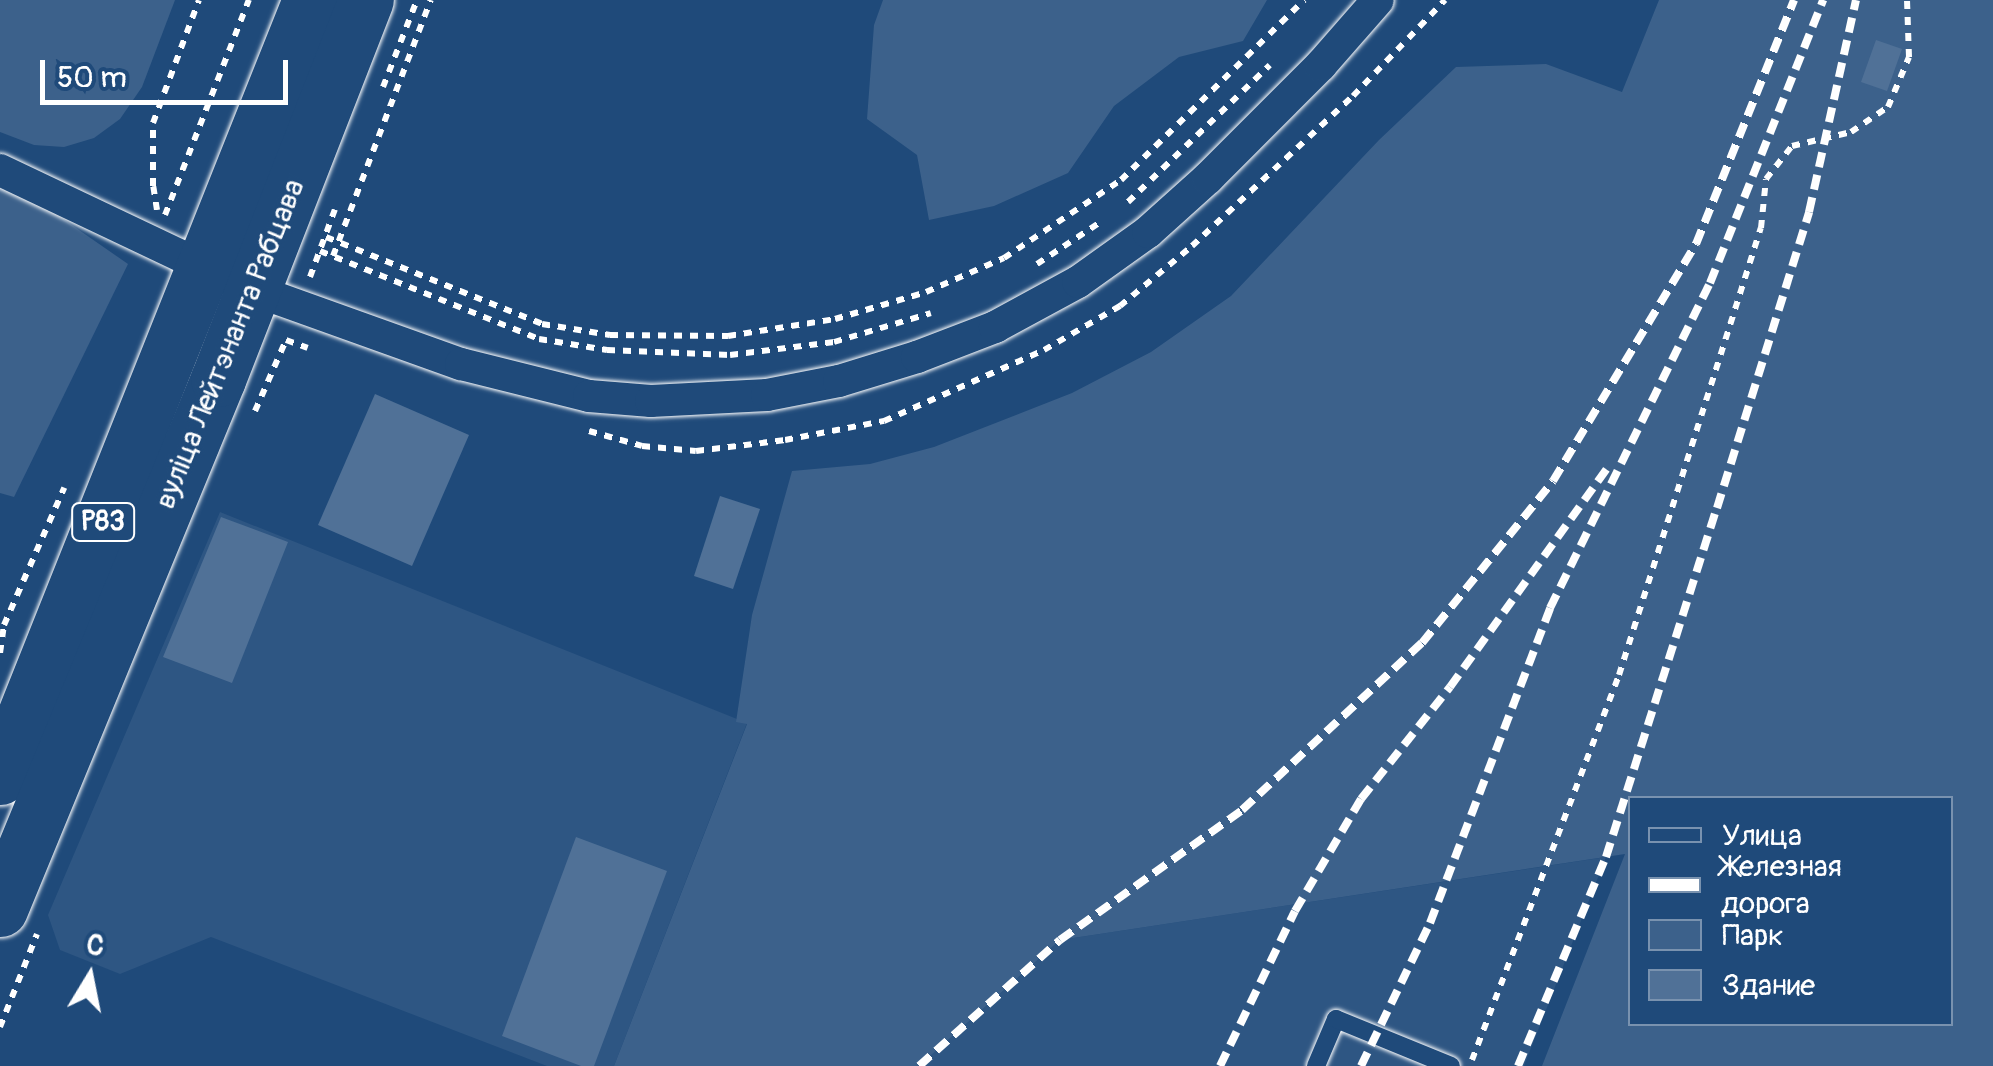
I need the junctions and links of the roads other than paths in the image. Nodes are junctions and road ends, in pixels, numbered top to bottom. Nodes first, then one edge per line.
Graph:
1 (310, 0) edge
2 (366, 0) edge
3 (1378, 0) edge
4 (0, 170) edge
5 (228, 278) junction
6 (0, 777) edge
7 (0, 908) edge
8 (1316, 1066) edge
9 (1451, 1066) edge

1 - 5 highway, вуліца Лейтэнанта Рабцава / Р83
2 - 5 highway, вуліца Лейтэнанта Рабцава / Р83
3 - 5 street
4 - 5 street
5 - 6 highway, вуліца Лейтэнанта Рабцава / Р83
5 - 7 highway, вуліца Лейтэнанта Рабцава / Р83
8 - 9 lane

